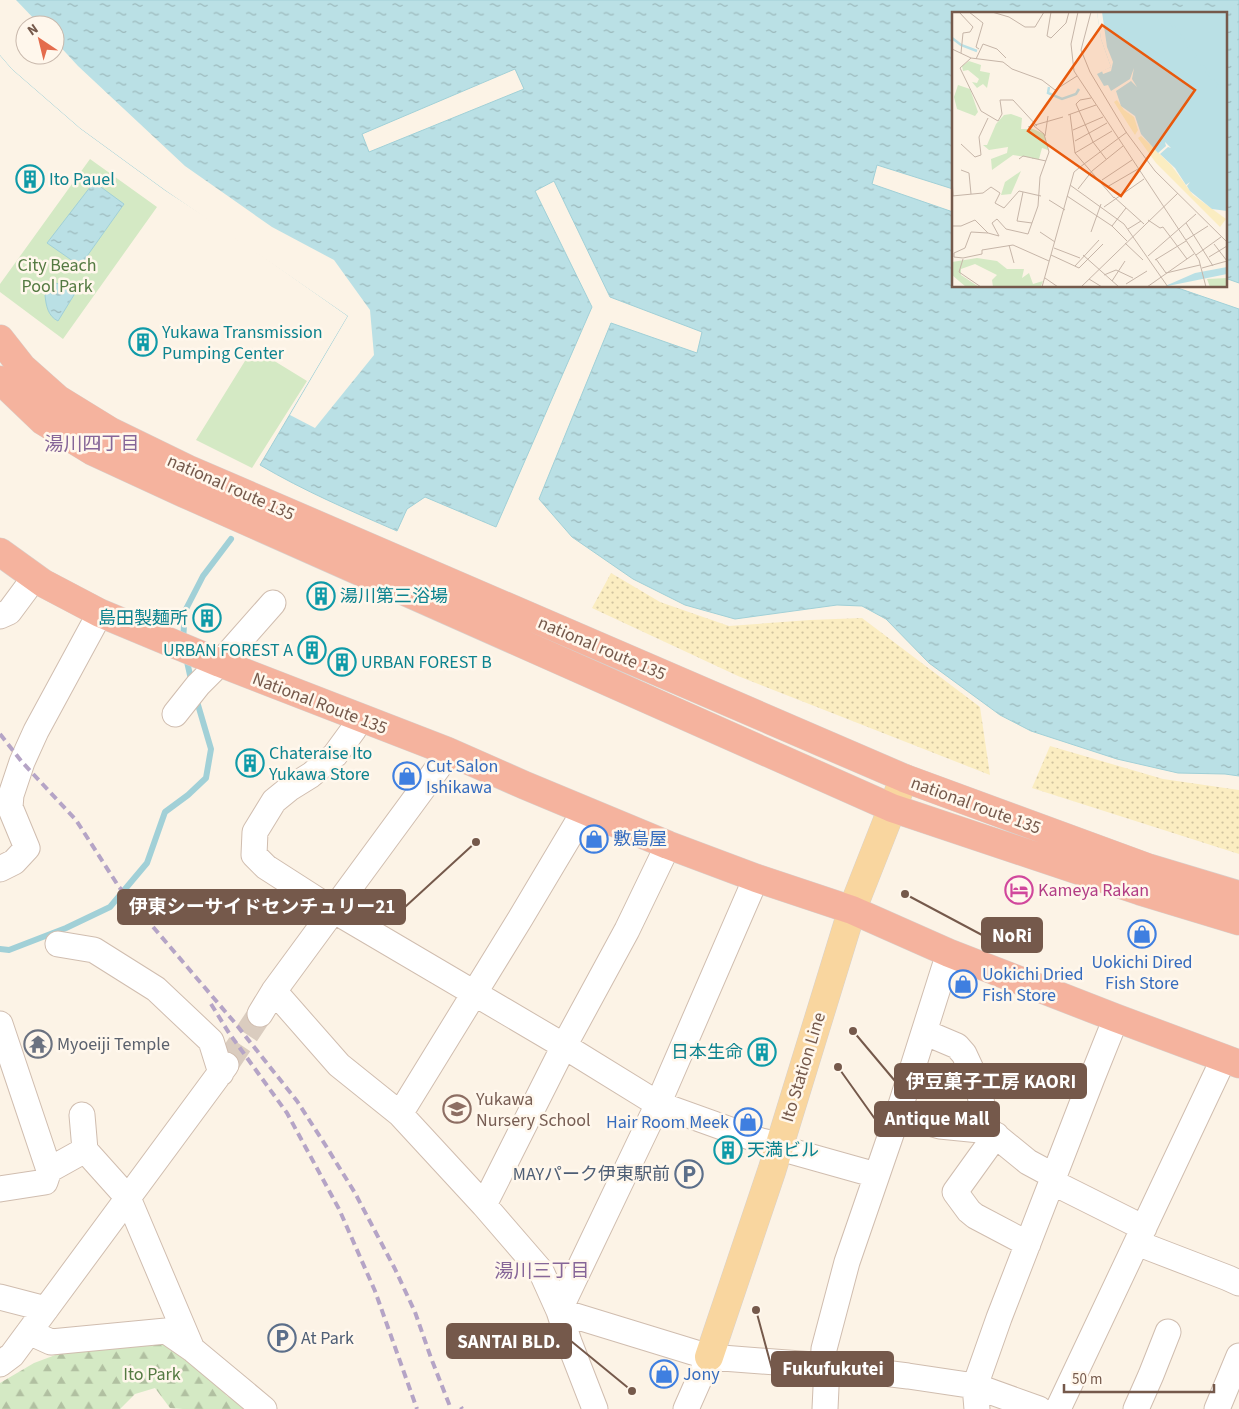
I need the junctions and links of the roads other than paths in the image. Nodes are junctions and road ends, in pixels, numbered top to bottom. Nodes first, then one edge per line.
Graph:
1 (0, 339) edge
2 (0, 380) edge
3 (0, 552) edge
4 (35, 577) junction
5 (273, 603) dead end
6 (100, 613) junction
7 (0, 616) edge
8 (209, 659) junction
9 (186, 700) dead end
10 (358, 718) junction
11 (447, 752) junction
12 (904, 778) junction
13 (892, 808) junction
14 (585, 810) junction
15 (668, 845) junction
16 (0, 869) edge
17 (756, 878) junction
18 (1239, 895) edge
19 (333, 910) junction
20 (852, 910) junction
21 (1239, 921) edge
22 (58, 944) dead end
23 (949, 953) junction
24 (274, 992) junction
25 (473, 993) junction
26 (260, 1014) tunnel mouth
27 (1116, 1018) junction
28 (0, 1024) edge
29 (924, 1032) junction
30 (564, 1046) junction
31 (1231, 1061) edge
32 (658, 1104) junction
33 (899, 1111) junction
34 (400, 1114) junction
35 (82, 1115) dead end
36 (992, 1133) junction
37 (779, 1145) junction
38 (85, 1150) junction
39 (48, 1170) junction
40 (876, 1176) junction
41 (1053, 1179) junction
42 (0, 1189) edge
43 (128, 1198) junction
44 (484, 1205) junction
45 (1140, 1236) junction
46 (1028, 1244) junction
47 (1239, 1283) edge
48 (0, 1297) edge
49 (46, 1308) junction
50 (559, 1311) junction
51 (29, 1332) junction
52 (1168, 1332) dead end
53 (192, 1349) junction
54 (1239, 1356) edge
55 (709, 1357) junction
56 (0, 1364) edge
57 (825, 1366) junction
58 (976, 1397) edge
59 (264, 1409) edge
60 (595, 1409) edge
61 (686, 1409) edge
62 (825, 1409) edge
63 (1039, 1409) edge
64 (1058, 1409) edge
65 (1136, 1409) edge
66 (1217, 1409) edge

1 - 12 highway, national route 135
2 - 13 highway, national route 135
3 - 4 highway, National Route 135
4 - 6 highway, National Route 135
4 - 7 street
5 - 8 street
6 - 8 highway, National Route 135
6 - 16 street
8 - 9 street
8 - 10 highway, National Route 135
10 - 11 highway, National Route 135
10 - 19 street
11 - 14 highway, National Route 135
11 - 19 street
12 - 13 main road, Ito Station Line
12 - 18 highway, national route 135
13 - 20 main road, Ito Station Line
13 - 21 highway, national route 135
14 - 15 highway
14 - 25 street
15 - 17 highway
15 - 30 street
17 - 20 highway
17 - 32 street
19 - 24 street
19 - 25 street
20 - 23 highway
20 - 37 main road, Ito Station Line
22 - 43 street
23 - 27 highway
23 - 29 street
24 - 26 street
24 - 34 street
25 - 30 street
25 - 34 street
27 - 31 highway
27 - 41 street
28 - 39 street
29 - 33 street
29 - 36 street
30 - 32 street
30 - 44 street
31 - 45 street
32 - 37 street
32 - 50 street
33 - 36 street
33 - 40 street
34 - 44 street
35 - 38 street
36 - 41 street
36 - 46 street
37 - 40 street
37 - 55 main road, Ito Station Line
38 - 39 street
38 - 43 street
39 - 42 street
40 - 57 street
41 - 45 street
41 - 46 street
43 - 49 street
43 - 53 street
44 - 50 street
45 - 47 street
45 - 64 street
46 - 58 street
48 - 49 street
49 - 51 street
50 - 55 street
50 - 60 street
51 - 53 street
51 - 56 street
52 - 65 street
53 - 59 street
54 - 66 street
55 - 57 street
55 - 61 street
57 - 58 street
57 - 62 street
58 - 63 street

